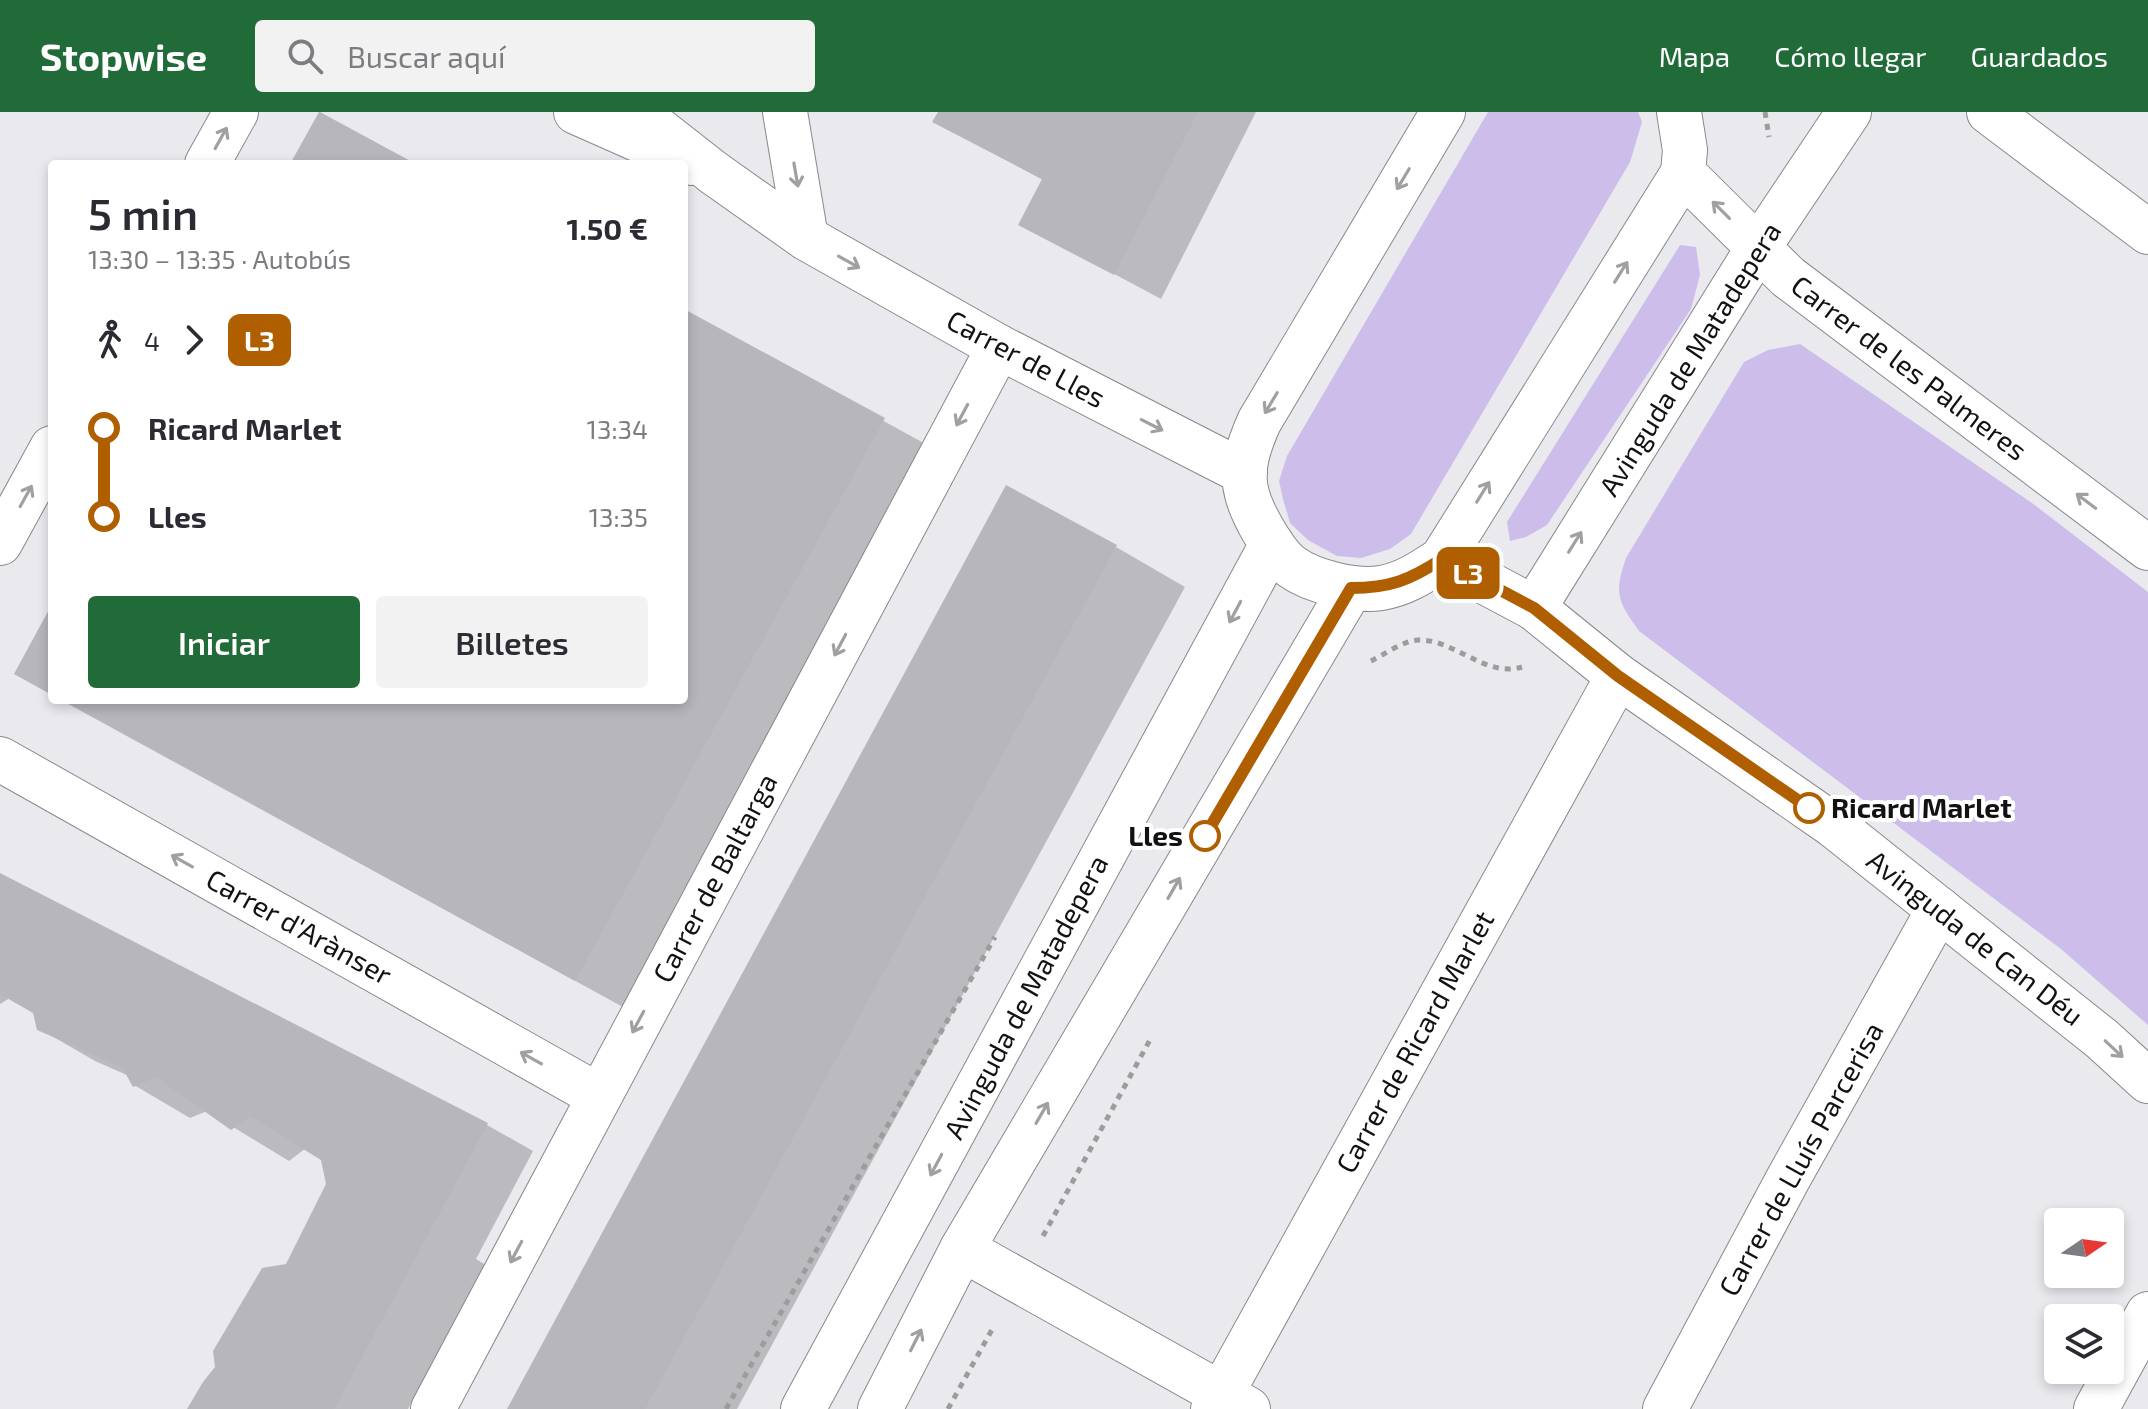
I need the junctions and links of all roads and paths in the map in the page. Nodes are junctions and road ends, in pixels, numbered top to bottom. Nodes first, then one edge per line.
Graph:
1 (236, 112) edge
2 (576, 112) edge
3 (636, 112) edge
4 (785, 112) edge
5 (1443, 112) edge
6 (1679, 112) edge
7 (1765, 112) edge
8 (1849, 112) edge
9 (1989, 112) edge
10 (209, 160) edge
11 (685, 160) edge
12 (688, 162) edge
13 (714, 173) junction
14 (1683, 173) junction
15 (1805, 177) junction
16 (2148, 232) edge
17 (806, 238) junction
18 (1758, 248) junction
19 (999, 347) junction
20 (48, 455) edge
21 (1245, 473) junction
22 (0, 543) edge
23 (1272, 544) junction
24 (2148, 548) edge
25 (1442, 559) junction
26 (1351, 588) junction
27 (1548, 619) junction
28 (1369, 662) dead end
29 (1618, 676) junction
30 (0, 759) edge
31 (1939, 909) junction
32 (1156, 1029) dead end
33 (2148, 1081) edge
34 (599, 1096) junction
35 (962, 1249) junction
36 (1018, 1281) junction
37 (2148, 1314) edge
38 (1227, 1404) edge
39 (433, 1409) edge
40 (803, 1409) edge
41 (880, 1409) edge
42 (948, 1409) edge
43 (1665, 1409) edge
44 (2096, 1409) edge

10 -> 1 main road
2 - 11 main road, Carrer de Lles
3 - 13 main road
4 -> 17 main road
5 -> 21 main road
6 - 14 main road
7 - 15 path
8 - 15 main road, Avinguda de Matadepera
9 - 16 main road
12 - 13 main road, Carrer de Lles
13 - 17 main road, Carrer de Lles
18 -> 14 main road, Carrer de les Palmeres
25 -> 14 main road
15 - 18 main road, Avinguda de Matadepera
17 -> 19 main road, Carrer de Lles
24 -> 18 main road, Carrer de les Palmeres
27 -> 18 main road, Avinguda de Matadepera
19 -> 21 main road, Carrer de Lles
19 -> 34 main road, Carrer de Baltarga
22 -> 20 main road
21 - 23 main road
23 - 26 main road
23 -> 40 main road, Avinguda de Matadepera
25 - 26 main road
25 - 27 main road, Avinguda de Can Déu
35 -> 26 main road
27 - 28 path
27 - 29 main road, Avinguda de Can Déu
29 - 31 main road, Avinguda de Can Déu
29 - 38 main road, Carrer de Ricard Marlet
34 -> 30 main road, Carrer d'Arànser
31 -> 33 main road, Avinguda de Can Déu
31 - 43 main road, Carrer de Lluís Parcerisa
32 - 36 path
34 -> 39 main road, Carrer de Baltarga
35 - 36 main road
41 -> 35 main road
36 - 38 main road
36 - 42 path
37 - 44 main road

